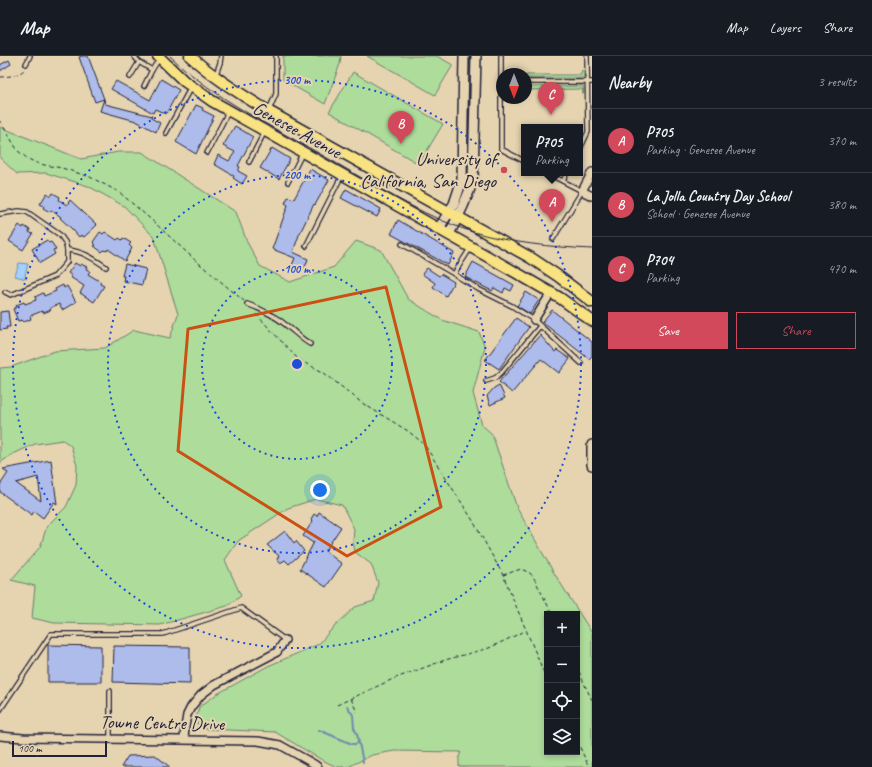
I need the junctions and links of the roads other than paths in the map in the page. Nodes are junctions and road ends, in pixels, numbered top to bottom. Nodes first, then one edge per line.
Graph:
1 (30, 56) edge
2 (134, 56) edge
3 (190, 56) edge
4 (221, 56) edge
5 (276, 56) edge
6 (464, 56) edge
7 (476, 56) edge
8 (501, 56) edge
9 (587, 56) edge
10 (159, 57) edge
11 (139, 62) junction
12 (26, 64) road end
13 (501, 68) edge
14 (152, 70) junction
15 (215, 76) junction
16 (130, 78) dead end
17 (532, 82) edge
18 (590, 82) edge
19 (144, 86) dead end
20 (191, 86) junction
21 (501, 104) edge
22 (229, 111) junction
23 (268, 111) junction
24 (265, 132) junction
25 (166, 133) dead end
26 (583, 143) edge
27 (206, 153) dead end
28 (303, 153) junction
29 (521, 159) edge
30 (249, 162) dead end
31 (592, 172) edge
32 (343, 174) junction
33 (552, 176) edge
34 (566, 176) edge
35 (288, 182) dead end
36 (563, 182) junction
37 (582, 191) junction
38 (592, 196) edge
39 (449, 212) junction
40 (0, 214) edge
41 (458, 217) junction
42 (439, 228) junction
43 (449, 234) junction
44 (553, 239) dead end
45 (402, 244) dead end
46 (306, 246) dead end
47 (471, 246) junction
48 (67, 250) junction
49 (106, 267) dead end
50 (454, 274) junction
51 (4, 292) dead end
52 (551, 293) junction
53 (592, 302) edge
54 (247, 304) road end
55 (534, 320) junction
56 (592, 321) edge
57 (540, 326) junction
58 (310, 344) dead end
59 (581, 363) dead end
60 (486, 381) dead end
61 (592, 445) edge
62 (592, 465) edge
63 (285, 640) joint
64 (110, 691) dead end
65 (0, 710) edge
66 (0, 736) edge
67 (110, 739) junction
68 (184, 739) junction
69 (318, 767) edge

1 - 12 lane
2 - 11 lane
3 - 15 main road, Genesee Avenue
4 - 15 lane
5 - 23 lane
6 - 39 main road
7 - 41 main road
8 - 13 lane
9 - 18 lane
10 - 14 lane
10 - 20 main road, Genesee Avenue
11 - 14 lane
11 - 16 lane
14 - 19 lane
15 - 23 main road, Genesee Avenue
17 - 18 lane
18 - 26 lane
20 - 22 main road, Genesee Avenue
20 - 25 lane
21 - 29 lane
22 - 24 main road, Genesee Avenue
22 - 27 lane
23 - 39 main road, Genesee Avenue
24 - 28 main road, Genesee Avenue
24 - 30 lane
28 - 32 main road, Genesee Avenue
28 - 35 lane
31 - 37 street
32 - 42 main road, Genesee Avenue
32 - 46 lane
33 - 36 lane
34 - 36 lane
36 - 37 lane
37 - 38 street
37 - 44 lane
39 - 41 main road, Genesee Avenue
39 - 42 main road
40 - 48 lane
41 - 43 main road
41 - 53 main road, Genesee Avenue
42 - 43 main road, Genesee Avenue
43 - 47 main road, Genesee Avenue
45 - 50 lane
47 - 50 lane
47 - 52 main road, Genesee Avenue
48 - 49 lane
48 - 51 lane
50 - 55 lane
52 - 55 street
52 - 56 main road, Genesee Avenue
54 - 58 lane
55 - 57 lane
57 - 59 lane
57 - 60 lane
61 - 62 main road
63 - 65 lane
63 - 68 street
64 - 67 lane
66 - 67 street, Towne Centre Drive
67 - 68 street, Towne Centre Drive
68 - 69 street, Towne Centre Drive

